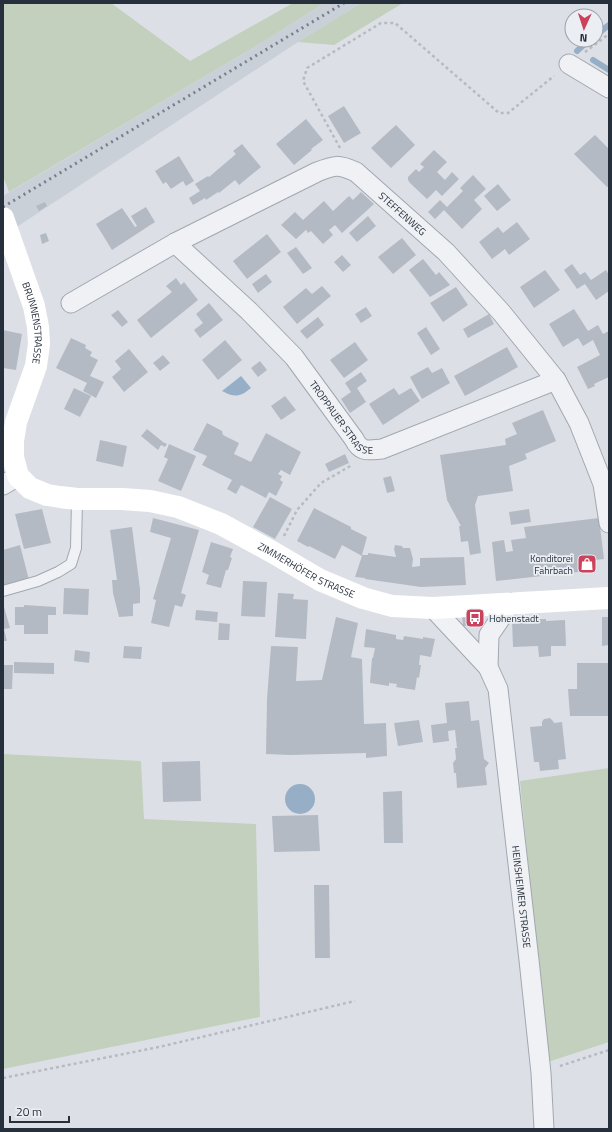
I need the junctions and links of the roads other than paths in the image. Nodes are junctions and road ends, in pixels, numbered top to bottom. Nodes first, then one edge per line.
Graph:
1 (569, 64) road end
2 (609, 88) edge
3 (3, 218) edge
4 (174, 243) junction
5 (71, 302) dead end
6 (556, 380) junction
7 (11, 481) edge
8 (77, 499) junction
9 (609, 523) edge
10 (3, 592) edge
11 (609, 598) edge
12 (512, 603) junction
13 (433, 608) junction
14 (488, 667) junction
15 (544, 1129) edge

1 - 2 street
3 - 7 street, BRUNNENSTRASSE
4 - 5 street
4 - 6 street, TROPPAUER STRASSE
4 - 6 street, STEFFENWEG
6 - 9 street, STEFFENWEG
7 - 8 street, ZIMMERHÖFER STRASSE
8 - 10 lane
8 - 13 street, ZIMMERHÖFER STRASSE
11 - 12 street, ZIMMERHÖFER STRASSE
12 - 13 street, ZIMMERHÖFER STRASSE
12 - 14 street, HEINSHEIMER STRASSE
13 - 14 street, HEINSHEIMER STRASSE
14 - 15 street, HEINSHEIMER STRASSE

